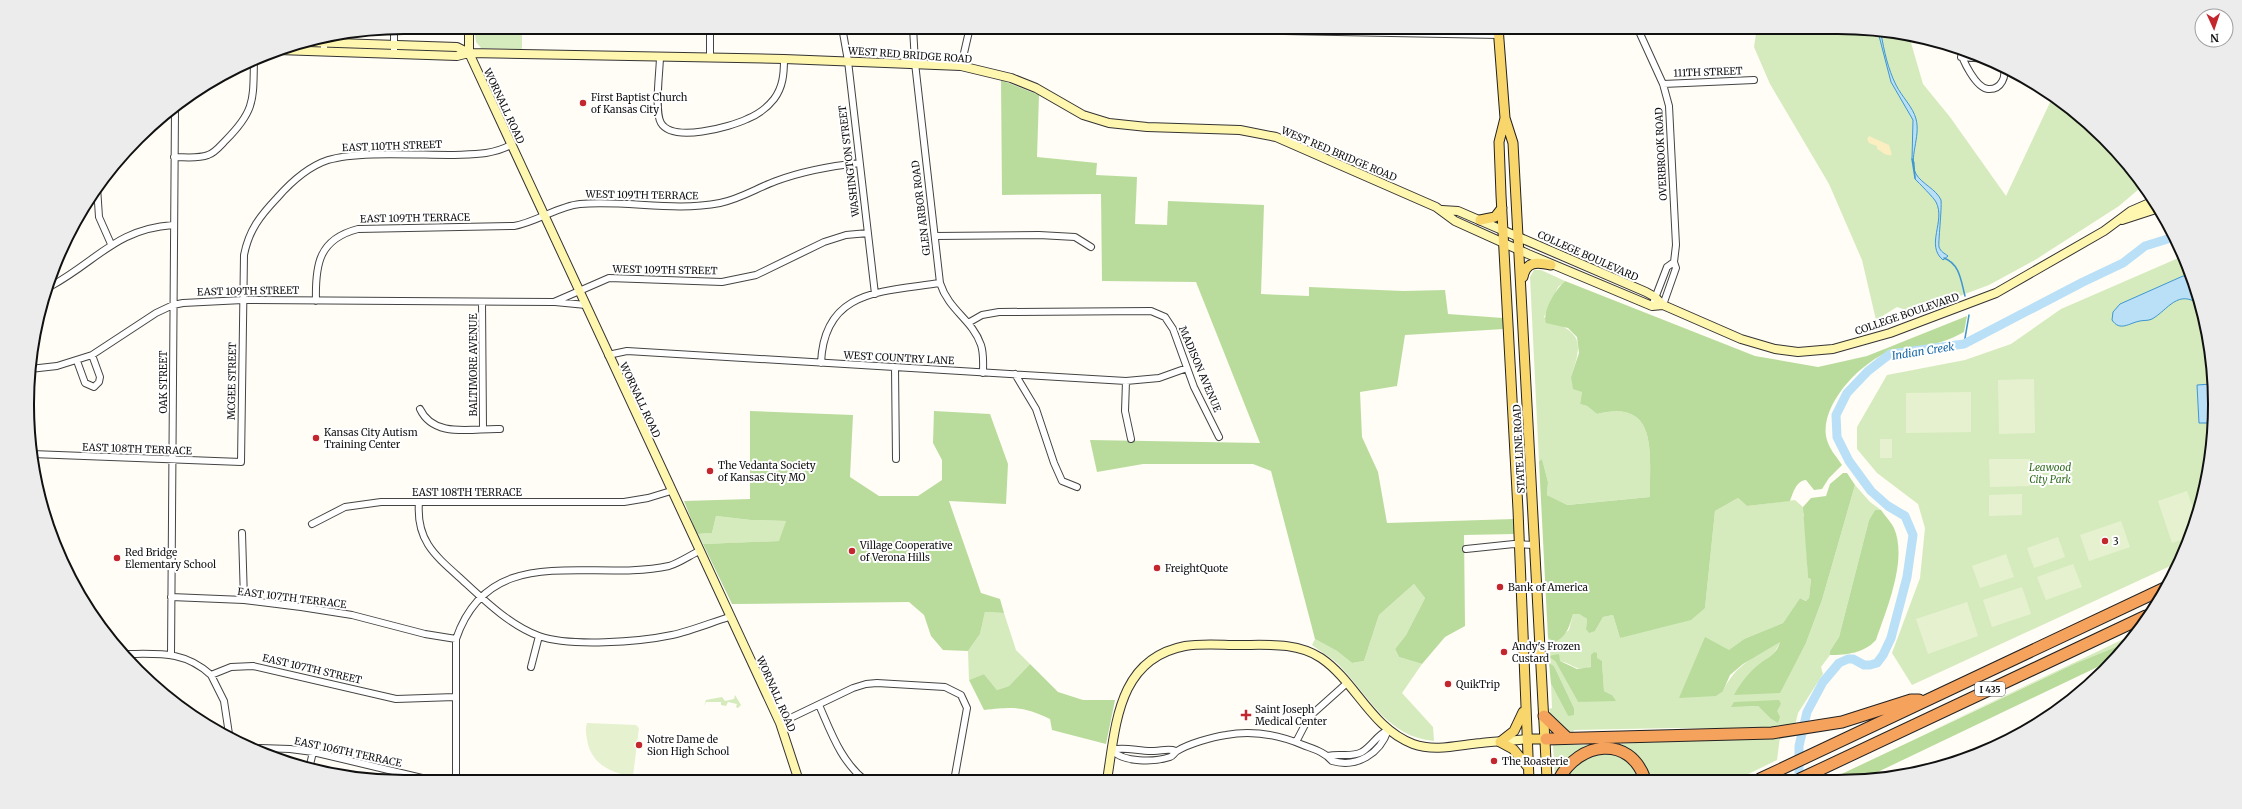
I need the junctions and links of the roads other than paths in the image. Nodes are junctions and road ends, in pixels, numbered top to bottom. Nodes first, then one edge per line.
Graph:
1 (394, 34) edge
2 (469, 34) edge
3 (710, 34) edge
4 (843, 34) edge
5 (913, 34) edge
6 (968, 34) edge
7 (1498, 34) edge
8 (1640, 34) edge
9 (338, 40) edge
10 (324, 43) edge
11 (394, 44) junction
12 (297, 50) edge
13 (324, 51) junction
14 (469, 53) junction
15 (394, 54) junction
16 (660, 56) junction
17 (710, 57) junction
18 (1961, 57) joint
19 (1966, 57) edge
20 (784, 59) junction
21 (848, 61) junction
22 (915, 63) junction
23 (254, 66) edge
24 (961, 66) junction
25 (2004, 74) edge
26 (1754, 80) dead end
27 (1663, 84) junction
28 (175, 114) edge
29 (1505, 118) junction
30 (511, 145) junction
31 (174, 157) junction
32 (860, 163) junction
33 (98, 197) edge
34 (2149, 204) edge
35 (1502, 208) junction
36 (1442, 210) junction
37 (2153, 210) edge
38 (544, 216) junction
39 (1480, 220) junction
40 (2121, 220) junction
41 (173, 225) junction
42 (493, 227) joint
43 (1503, 230) junction
44 (868, 233) junction
45 (935, 236) junction
46 (1519, 237) junction
47 (1504, 243) junction
48 (111, 244) junction
49 (1092, 247) dead end
50 (1519, 250) junction
51 (1674, 262) junction
52 (1551, 265) junction
53 (940, 283) junction
54 (55, 284) edge
55 (1521, 285) junction
56 (579, 291) junction
57 (875, 294) junction
58 (1655, 297) junction
59 (243, 300) junction
60 (316, 301) junction
61 (482, 302) junction
62 (554, 302) junction
63 (173, 305) junction
64 (586, 305) junction
65 (1663, 305) junction
66 (1652, 306) junction
67 (968, 323) junction
68 (92, 355) junction
69 (608, 355) junction
70 (77, 361) junction
71 (821, 363) junction
72 (36, 368) edge
73 (896, 368) junction
74 (1187, 368) junction
75 (983, 373) junction
76 (1015, 374) junction
77 (1126, 381) junction
78 (420, 410) dead end
79 (483, 428) junction
80 (500, 429) dead end
81 (1219, 437) dead end
82 (1131, 438) dead end
83 (37, 454) edge
84 (172, 460) junction
85 (896, 460) dead end
86 (241, 462) joint
87 (1077, 487) dead end
88 (671, 491) junction
89 (419, 502) junction
90 (312, 524) dead end
91 (242, 533) dead end
92 (1519, 544) junction
93 (1534, 545) junction
94 (1466, 549) dead end
95 (699, 551) junction
96 (2158, 590) edge
97 (171, 597) junction
98 (480, 597) junction
99 (244, 600) junction
100 (729, 617) junction
101 (2139, 619) edge
102 (539, 636) junction
103 (456, 639) junction
104 (131, 654) edge
105 (171, 655) junction
106 (531, 667) dead end
107 (211, 675) junction
108 (1346, 682) junction
109 (455, 696) junction
110 (1929, 699) junction
111 (819, 705) junction
112 (1525, 707) junction
113 (1544, 716) junction
114 (780, 723) junction
115 (228, 730) edge
116 (1388, 730) junction
117 (1567, 738) junction
118 (1527, 739) junction
119 (1546, 739) junction
120 (1296, 742) junction
121 (1500, 742) junction
122 (266, 748) edge
123 (1112, 750) junction
124 (313, 752) junction
125 (311, 762) edge
126 (1528, 767) junction
127 (409, 775) edge
128 (456, 775) edge
129 (797, 775) edge
130 (858, 775) edge
131 (955, 775) edge
132 (1108, 775) edge
133 (1529, 775) edge
134 (1547, 775) edge
135 (1562, 775) edge
136 (1642, 775) edge
137 (1768, 775) edge
138 (1808, 775) edge

1 - 11 street
2 - 14 main road, WORNALL ROAD
3 - 17 street
4 - 21 street, WASHINGTON STREET
5 - 22 street, GLEN ARBOR ROAD
6 - 24 street
7 - 29 main road, STATE LINE ROAD
8 - 27 street, OVERBROOK ROAD
9 - 11 main road
10 - 13 street
11 - 14 main road
11 - 15 street
12 - 13 main road
13 - 15 main road
14 - 15 main road
14 - 16 main road, WEST RED BRIDGE ROAD
14 - 30 main road, WORNALL ROAD
16 - 17 main road, WEST RED BRIDGE ROAD
16 - 20 street
17 - 20 main road, WEST RED BRIDGE ROAD
18 - 19 street
18 - 25 street
20 - 21 main road, WEST RED BRIDGE ROAD
21 - 22 main road, WEST RED BRIDGE ROAD
21 - 32 street, WASHINGTON STREET
22 - 24 main road, WEST RED BRIDGE ROAD
22 - 45 street, GLEN ARBOR ROAD
23 - 31 street
24 - 36 main road, WEST RED BRIDGE ROAD
26 - 27 street, 111TH STREET
27 - 51 street, OVERBROOK ROAD
28 - 31 street, OAK STREET
29 - 35 main road, STATE LINE ROAD
29 - 46 main road, STATE LINE ROAD
30 - 38 main road, WORNALL ROAD
30 - 59 street, EAST 110TH STREET
31 - 41 street, OAK STREET
32 - 38 street, WEST 109TH TERRACE
32 - 44 street, WASHINGTON STREET
33 - 48 street
34 - 40 main road, COLLEGE BOULEVARD
35 - 39 main road
35 - 43 main road, STATE LINE ROAD
36 - 39 main road, WEST RED BRIDGE ROAD
36 - 47 main road, WEST RED BRIDGE ROAD
37 - 40 main road, COLLEGE BOULEVARD
38 - 42 street, WEST 109TH TERRACE
38 - 56 main road, WORNALL ROAD
39 - 43 main road, WEST RED BRIDGE ROAD
40 - 65 main road, COLLEGE BOULEVARD
41 - 48 street
41 - 63 street, OAK STREET
42 - 60 street, EAST 109TH TERRACE
43 - 46 main road, COLLEGE BOULEVARD
43 - 47 main road, STATE LINE ROAD
44 - 56 street, WEST 109TH STREET
44 - 57 street, WASHINGTON STREET
45 - 49 street
45 - 53 street, GLEN ARBOR ROAD
46 - 50 main road, STATE LINE ROAD
46 - 58 main road, COLLEGE BOULEVARD
47 - 50 main road, COLLEGE BOULEVARD
47 - 92 main road, STATE LINE ROAD
48 - 54 street
50 - 52 main road, COLLEGE BOULEVARD
50 - 55 main road, STATE LINE ROAD
51 - 58 street
51 - 65 street, OVERBROOK ROAD
52 - 55 main road
52 - 66 main road, COLLEGE BOULEVARD
53 - 57 street
53 - 67 street, GLEN ARBOR ROAD
55 - 93 main road, STATE LINE ROAD
56 - 62 street, WEST 109TH STREET
56 - 64 main road, WORNALL ROAD
57 - 71 street
58 - 65 main road, COLLEGE BOULEVARD
58 - 66 street
59 - 60 street, EAST 109TH STREET
59 - 63 street, EAST 109TH STREET
59 - 86 street, MCGEE STREET
60 - 61 street, EAST 109TH STREET
61 - 62 street, WEST 109TH STREET
61 - 79 street, BALTIMORE AVENUE
62 - 64 street, WEST 109TH STREET
63 - 68 street, EAST 109TH STREET
63 - 84 street, OAK STREET
64 - 69 main road, WORNALL ROAD
65 - 66 main road, COLLEGE BOULEVARD
67 - 74 street, MADISON AVENUE
67 - 75 street, GLEN ARBOR ROAD
68 - 70 street, EAST 109TH STREET
68 - 70 street
69 - 71 street, WEST COUNTRY LANE
69 - 88 main road, WORNALL ROAD
70 - 72 street, EAST 109TH STREET
71 - 73 street, WEST COUNTRY LANE
73 - 75 street, WEST COUNTRY LANE
73 - 85 street
74 - 77 street, WEST COUNTRY LANE
74 - 81 street, MADISON AVENUE
75 - 76 street, WEST COUNTRY LANE
76 - 77 street, WEST COUNTRY LANE
76 - 87 street
77 - 82 street
78 - 79 street
79 - 80 street
83 - 84 street, EAST 108TH TERRACE
84 - 86 street, EAST 108TH TERRACE
84 - 97 street, OAK STREET
88 - 89 street, EAST 108TH TERRACE
88 - 95 main road, WORNALL ROAD
89 - 90 street, EAST 108TH TERRACE
89 - 98 street
91 - 99 street
92 - 93 street
92 - 94 street
92 - 112 main road, STATE LINE ROAD
93 - 113 main road, STATE LINE ROAD
95 - 98 street
95 - 100 main road, WORNALL ROAD
96 - 110 highway, I 435
97 - 99 street, EAST 107TH TERRACE
97 - 105 street, OAK STREET
98 - 102 street
98 - 103 street
99 - 103 street, EAST 107TH TERRACE
100 - 102 street
100 - 114 main road, WORNALL ROAD
101 - 138 highway, I 435
102 - 106 street
103 - 109 street
104 - 105 street
105 - 107 street
107 - 109 street, EAST 107TH STREET
107 - 115 street
108 - 116 main road
108 - 120 street
108 - 123 main road
109 - 128 street
110 - 117 highway
110 - 137 highway, I 435
111 - 114 street
111 - 130 street
111 - 131 street
112 - 118 main road, STATE LINE ROAD
112 - 121 main road
113 - 117 highway
113 - 119 main road, STATE LINE ROAD
114 - 129 main road, WORNALL ROAD
116 - 120 street
116 - 121 main road
117 - 119 highway
118 - 119 main road
118 - 121 main road
118 - 126 main road, STATE LINE ROAD
119 - 134 main road, STATE LINE ROAD
120 - 123 street
121 - 126 main road
122 - 124 street, EAST 106TH TERRACE
123 - 132 main road
124 - 125 street
124 - 127 street, EAST 106TH TERRACE
126 - 133 main road, STATE LINE ROAD
135 - 136 highway

